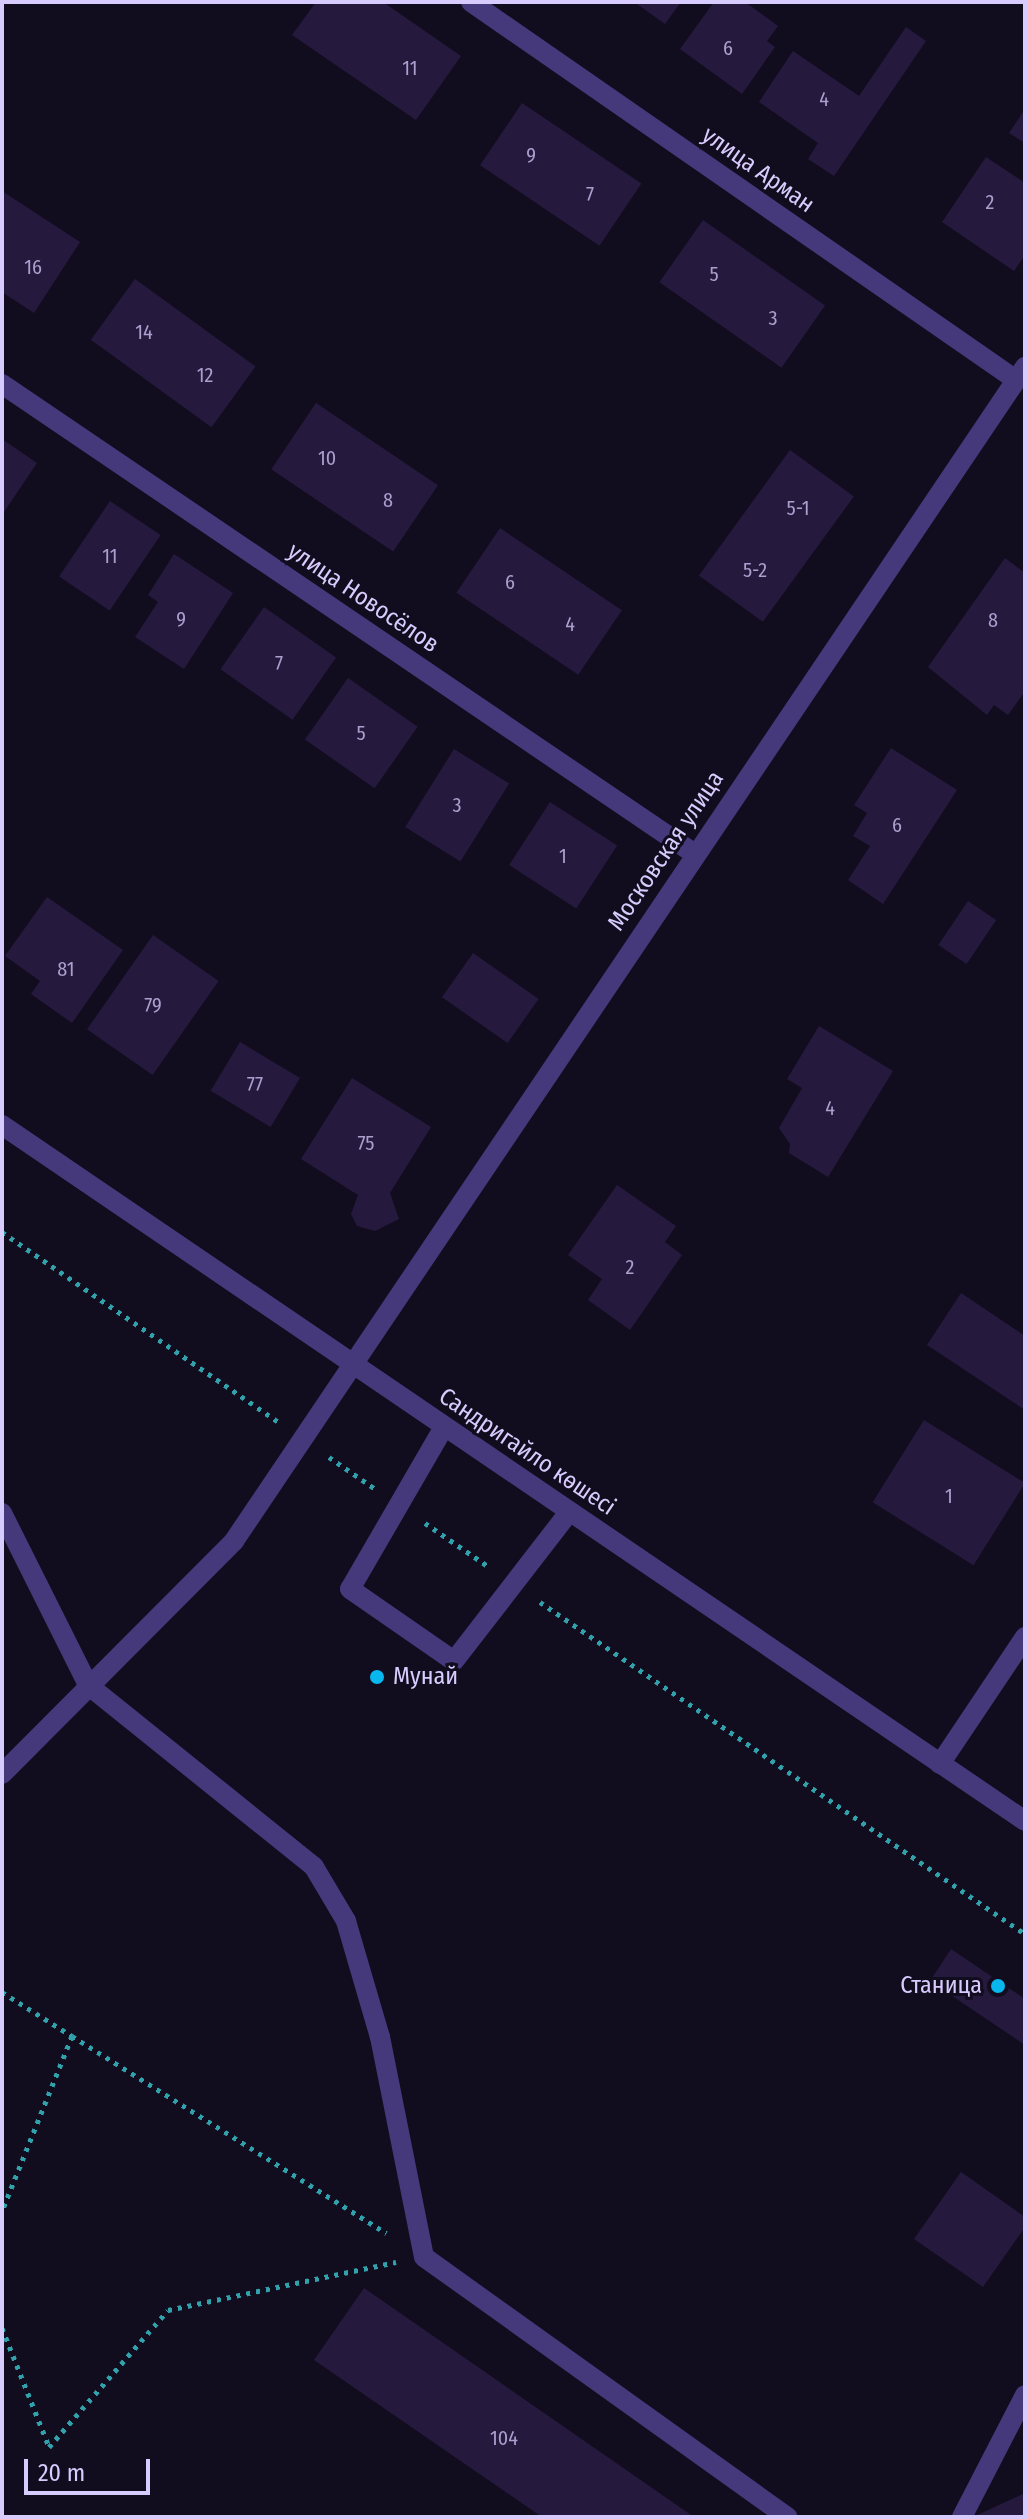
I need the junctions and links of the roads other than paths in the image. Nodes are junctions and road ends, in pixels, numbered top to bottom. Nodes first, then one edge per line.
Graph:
1 (471, 2) edge
2 (1021, 374) edge
3 (2, 384) edge
4 (695, 854) junction
5 (2, 1125) edge
6 (349, 1364) junction
7 (444, 1427) junction
8 (569, 1512) junction
9 (2, 1513) edge
10 (1025, 1637) edge
11 (88, 1685) junction
12 (940, 1764) junction
13 (2, 1774) edge
14 (1025, 1821) edge
15 (1025, 2395) edge
16 (787, 2517) edge
17 (962, 2517) edge

1 - 2 street, улица Арман
2 - 4 street, Московская улица
3 - 4 street, улица Новосёлов
4 - 6 street, Московская улица
5 - 6 street, Сандригайло көшесі
6 - 7 street, Сандригайло көшесі
6 - 11 street, Московская улица
7 - 8 street, Сандригайло көшесі
7 - 8 street
8 - 12 street, Сандригайло көшесі
9 - 11 street
10 - 12 street
11 - 13 street, Московская улица
11 - 16 street
12 - 14 street, Сандригайло көшесі
15 - 17 street

